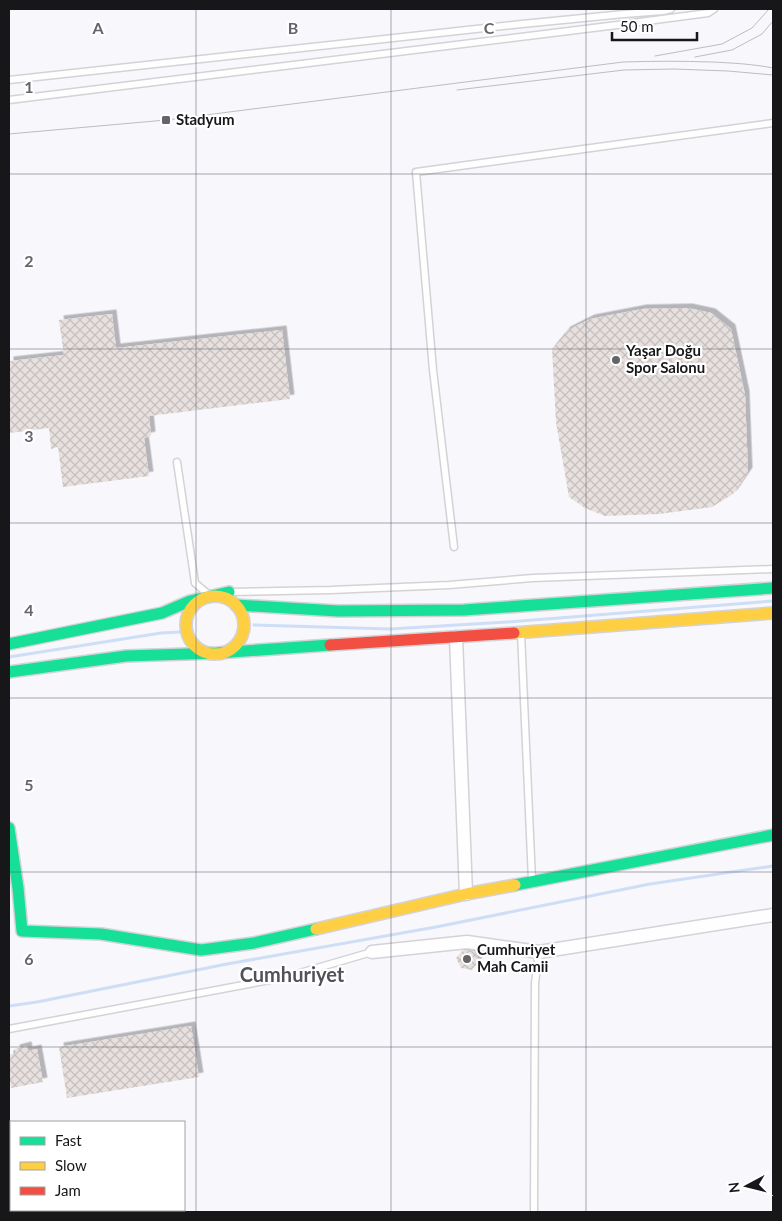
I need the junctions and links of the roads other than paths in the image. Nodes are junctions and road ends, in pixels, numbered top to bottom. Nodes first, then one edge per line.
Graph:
1 (671, 9) edge
2 (714, 9) edge
3 (9, 80) edge
4 (9, 100) edge
5 (773, 123) edge
6 (177, 462) dead end
7 (454, 547) dead end
8 (773, 569) edge
9 (773, 588) edge
10 (229, 592) joint
11 (212, 596) junction
12 (236, 605) junction
13 (773, 613) edge
14 (520, 632) junction
15 (456, 637) junction
16 (9, 644) edge
17 (217, 653) junction
18 (9, 672) edge
19 (9, 828) edge
20 (773, 835) edge
21 (532, 881) junction
22 (466, 894) junction
23 (773, 916) edge
24 (372, 952) joint
25 (539, 952) junction
26 (9, 1029) edge
27 (534, 1212) edge

1 - 3 lane
2 - 4 lane
5 - 7 lane
6 - 11 lane
8 - 10 lane
9 - 12 street
10 - 11 street
11 - 12 street
11 - 16 street
11 - 17 street
12 - 17 street
13 - 14 street
14 - 15 street
14 - 21 lane
15 - 17 street
15 - 22 street
17 - 18 street
19 - 22 street
20 - 21 street
21 - 22 street
23 - 25 street
24 - 25 street
24 - 26 lane
25 - 27 lane

